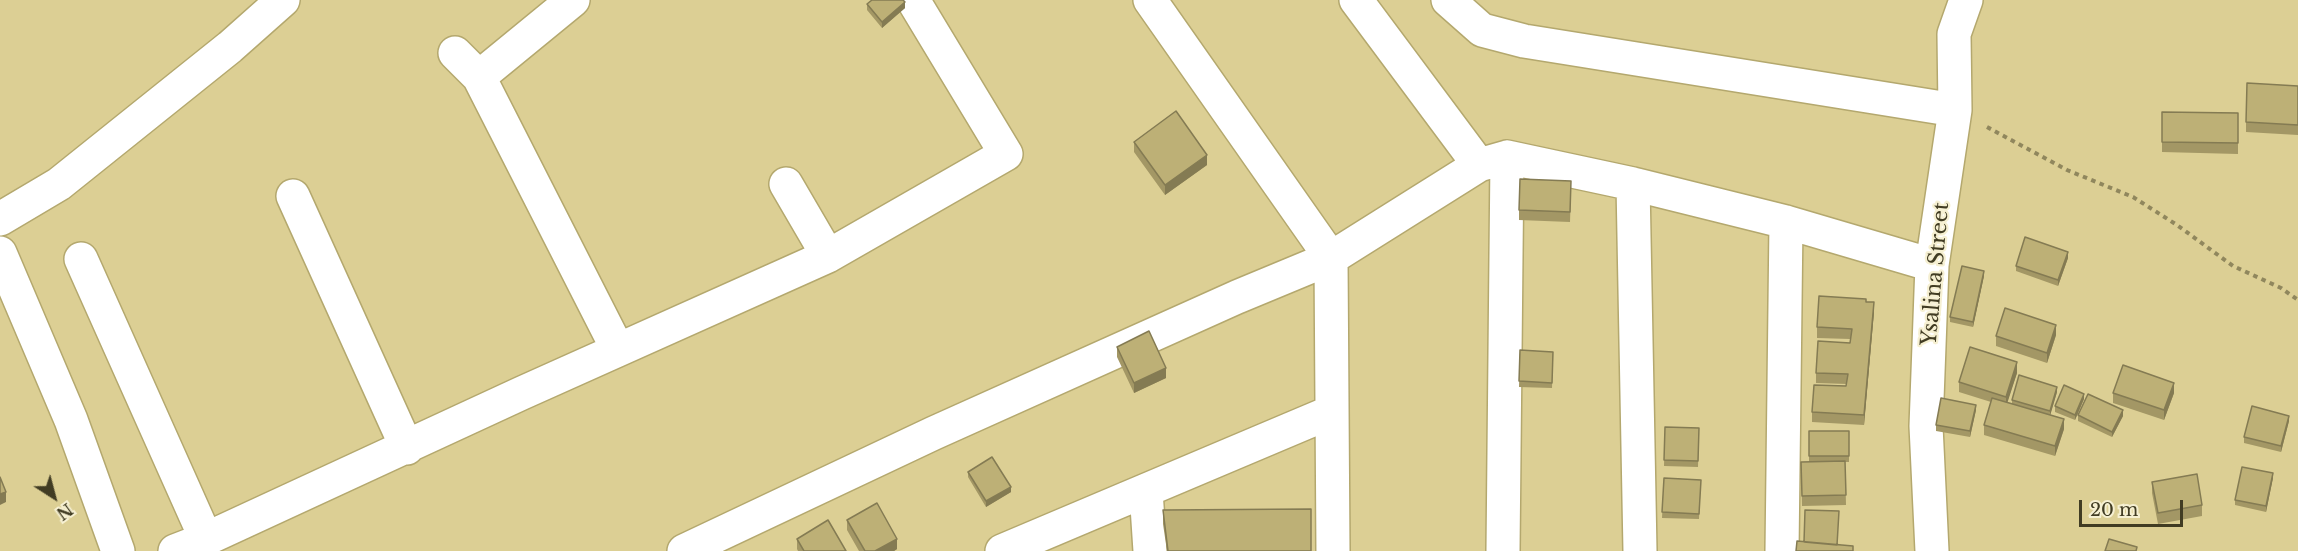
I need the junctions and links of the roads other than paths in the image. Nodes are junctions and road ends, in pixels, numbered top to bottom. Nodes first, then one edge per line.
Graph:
1 (284, 0) edge
2 (573, 0) edge
3 (913, 0) edge
4 (1150, 0) edge
5 (1356, 0) edge
6 (1449, 0) edge
7 (1966, 0) edge
8 (455, 54) dead end
9 (479, 77) junction
10 (1955, 110) junction
11 (1493, 161) junction
12 (786, 184) dead end
13 (1633, 184) junction
14 (293, 196) dead end
15 (0, 219) edge
16 (1786, 222) junction
17 (0, 253) edge
18 (828, 256) junction
19 (1331, 258) junction
20 (81, 259) dead end
21 (1932, 264) junction
22 (618, 350) junction
23 (1331, 412) junction
24 (407, 448) junction
25 (1146, 490) junction
26 (206, 539) junction
27 (118, 551) edge
28 (175, 551) edge
29 (684, 551) edge
30 (1003, 551) edge
31 (1150, 551) edge
32 (1333, 551) edge
33 (1503, 551) edge
34 (1640, 551) edge
35 (1782, 551) edge
36 (1932, 551) edge

1 - 15 street
2 - 9 street
3 - 18 street
4 - 19 street
5 - 11 street
6 - 10 street
7 - 10 street, Ysalina Street
8 - 9 street
9 - 22 street
10 - 21 street, Ysalina Street
11 - 13 street
11 - 19 street
11 - 33 street
12 - 18 street
13 - 16 street
13 - 34 street
14 - 24 street
16 - 21 street
16 - 35 street
17 - 27 street
18 - 22 street
19 - 23 street
19 - 29 street
20 - 26 street
21 - 36 street, Ysalina Street
22 - 24 street
23 - 25 street
23 - 32 street
24 - 26 street
25 - 30 street
25 - 31 street
26 - 28 street

